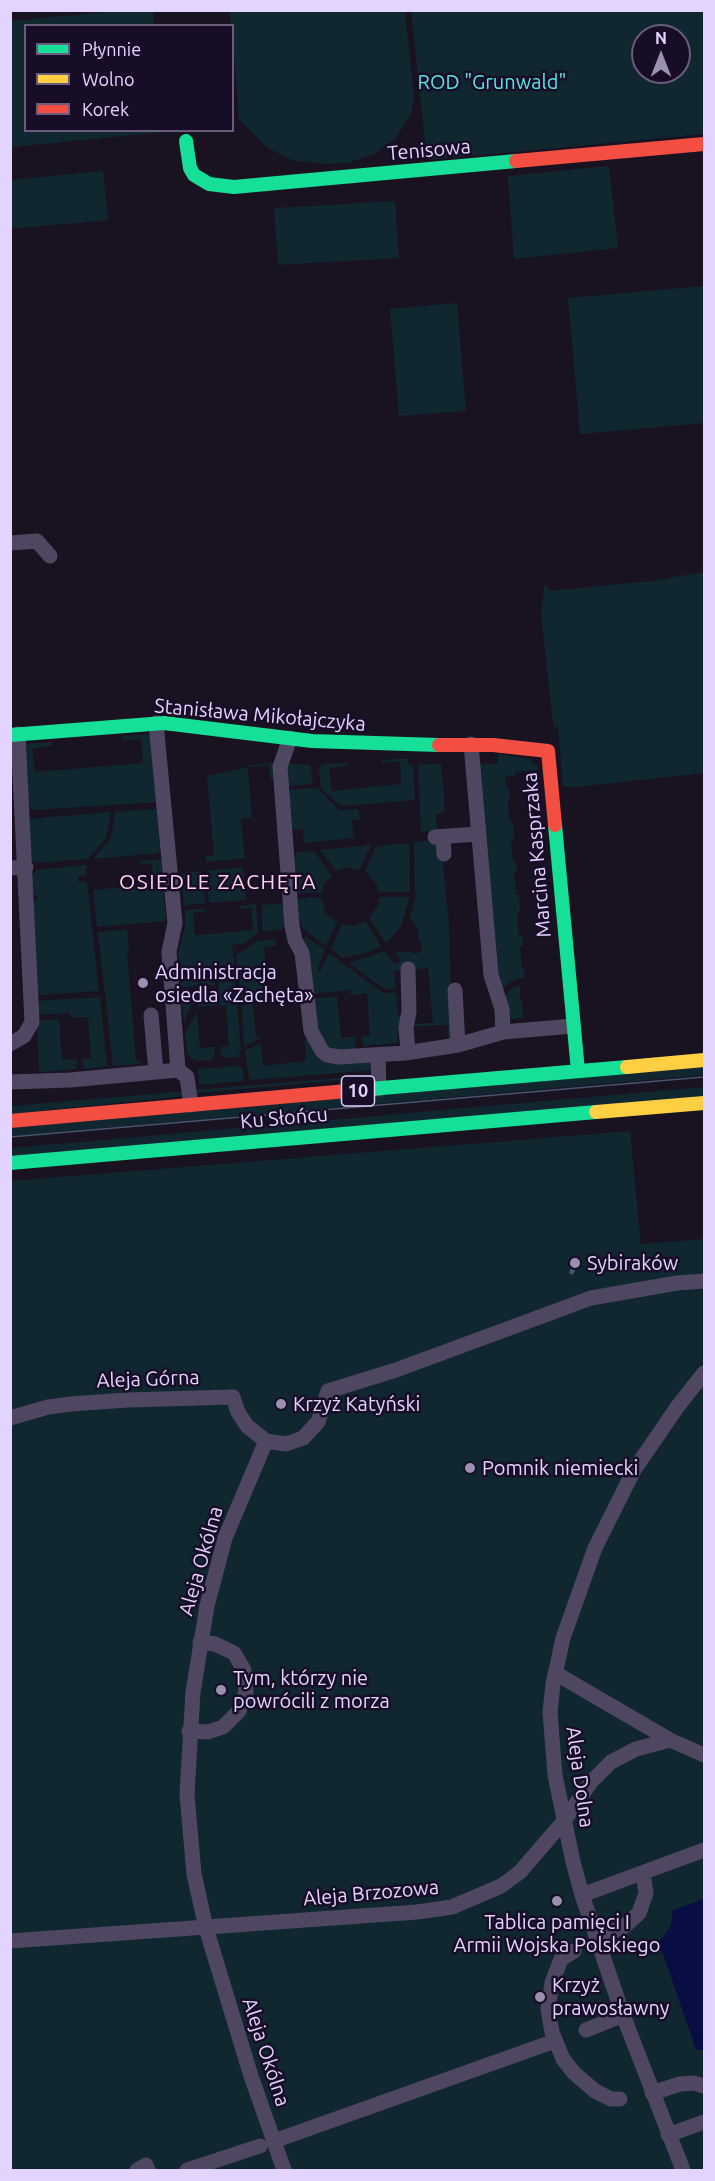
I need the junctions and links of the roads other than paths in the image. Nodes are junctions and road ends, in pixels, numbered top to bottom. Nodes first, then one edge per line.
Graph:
1 (186, 141) dead end
2 (705, 144) edge
3 (10, 543) edge
4 (50, 556) dead end
5 (156, 723) junction
6 (14, 735) edge
7 (290, 738) junction
8 (471, 744) junction
9 (478, 834) junction
10 (444, 854) dead end
11 (18, 868) edge
12 (408, 969) dead end
13 (455, 990) dead end
14 (151, 1015) dead end
15 (573, 1026) junction
16 (503, 1032) junction
17 (10, 1044) edge
18 (458, 1045) junction
19 (408, 1052) junction
20 (378, 1055) junction
21 (705, 1060) edge
22 (178, 1070) junction
23 (578, 1071) junction
24 (156, 1072) junction
25 (10, 1082) edge
26 (379, 1089) junction
27 (705, 1103) edge
28 (191, 1105) junction
29 (10, 1121) edge
30 (10, 1163) edge
31 (705, 1281) edge
32 (705, 1373) edge
33 (10, 1418) edge
34 (266, 1441) junction
35 (200, 1642) junction
36 (555, 1673) junction
37 (189, 1731) junction
38 (670, 1740) junction
39 (705, 1755) edge
40 (564, 1821) junction
41 (704, 1850) edge
42 (643, 1872) junction
43 (582, 1895) junction
44 (206, 1928) junction
45 (10, 1941) edge
46 (589, 1944) junction
47 (623, 2015) junction
48 (586, 2030) dead end
49 (555, 2041) junction
50 (705, 2086) edge
51 (647, 2091) junction
52 (620, 2099) dead end
53 (705, 2122) edge
54 (668, 2135) junction
55 (267, 2144) junction
56 (137, 2170) edge
57 (148, 2170) edge
58 (187, 2170) edge
59 (284, 2170) edge
60 (683, 2170) edge

1 - 2 street, Tenisowa
3 - 4 street
5 - 6 street, Stanisława Mikołajczyka
5 - 7 street, Stanisława Mikołajczyka
5 - 22 street
6 - 11 street
7 - 8 street, Stanisława Mikołajczyka
7 - 20 street
8 - 9 street
8 - 15 street, Marcina Kasprzaka
9 - 10 street
9 - 16 street
11 - 17 street
12 - 19 street
13 - 18 street
14 - 24 street
15 - 16 street
15 - 23 street, Marcina Kasprzaka
16 - 18 street
18 - 19 street
19 - 20 street
20 - 26 street
21 - 23 street, Ku Słońcu / 10
22 - 24 street
22 - 28 street
23 - 26 street, Ku Słońcu / 10
24 - 25 street
26 - 28 street, Ku Słońcu / 10
27 - 30 street, Ku Słońcu / 10
28 - 29 street, Ku Słońcu / 10
31 - 34 street
32 - 36 street, Aleja Dolna
33 - 34 street, Aleja Górna
34 - 35 street, Aleja Okólna
35 - 37 street, Aleja Okólna
35 - 37 street
36 - 38 street
36 - 40 street, Aleja Dolna
37 - 44 street, Aleja Okólna
38 - 39 street
38 - 40 street, Aleja Brzozowa
40 - 43 street, Aleja Dolna
40 - 44 street, Aleja Brzozowa
41 - 42 street
42 - 43 street
42 - 46 street
43 - 46 street, Aleja Dolna
44 - 45 street, Aleja Brzozowa
44 - 55 street, Aleja Okólna
46 - 47 street, Aleja Dolna
46 - 49 street
47 - 48 street
47 - 51 street, Aleja Dolna
49 - 52 street
49 - 55 street
50 - 51 street
51 - 54 street, Aleja Dolna
53 - 54 street
54 - 60 street, Aleja Dolna
55 - 58 street
55 - 59 street, Aleja Okólna
56 - 57 street

